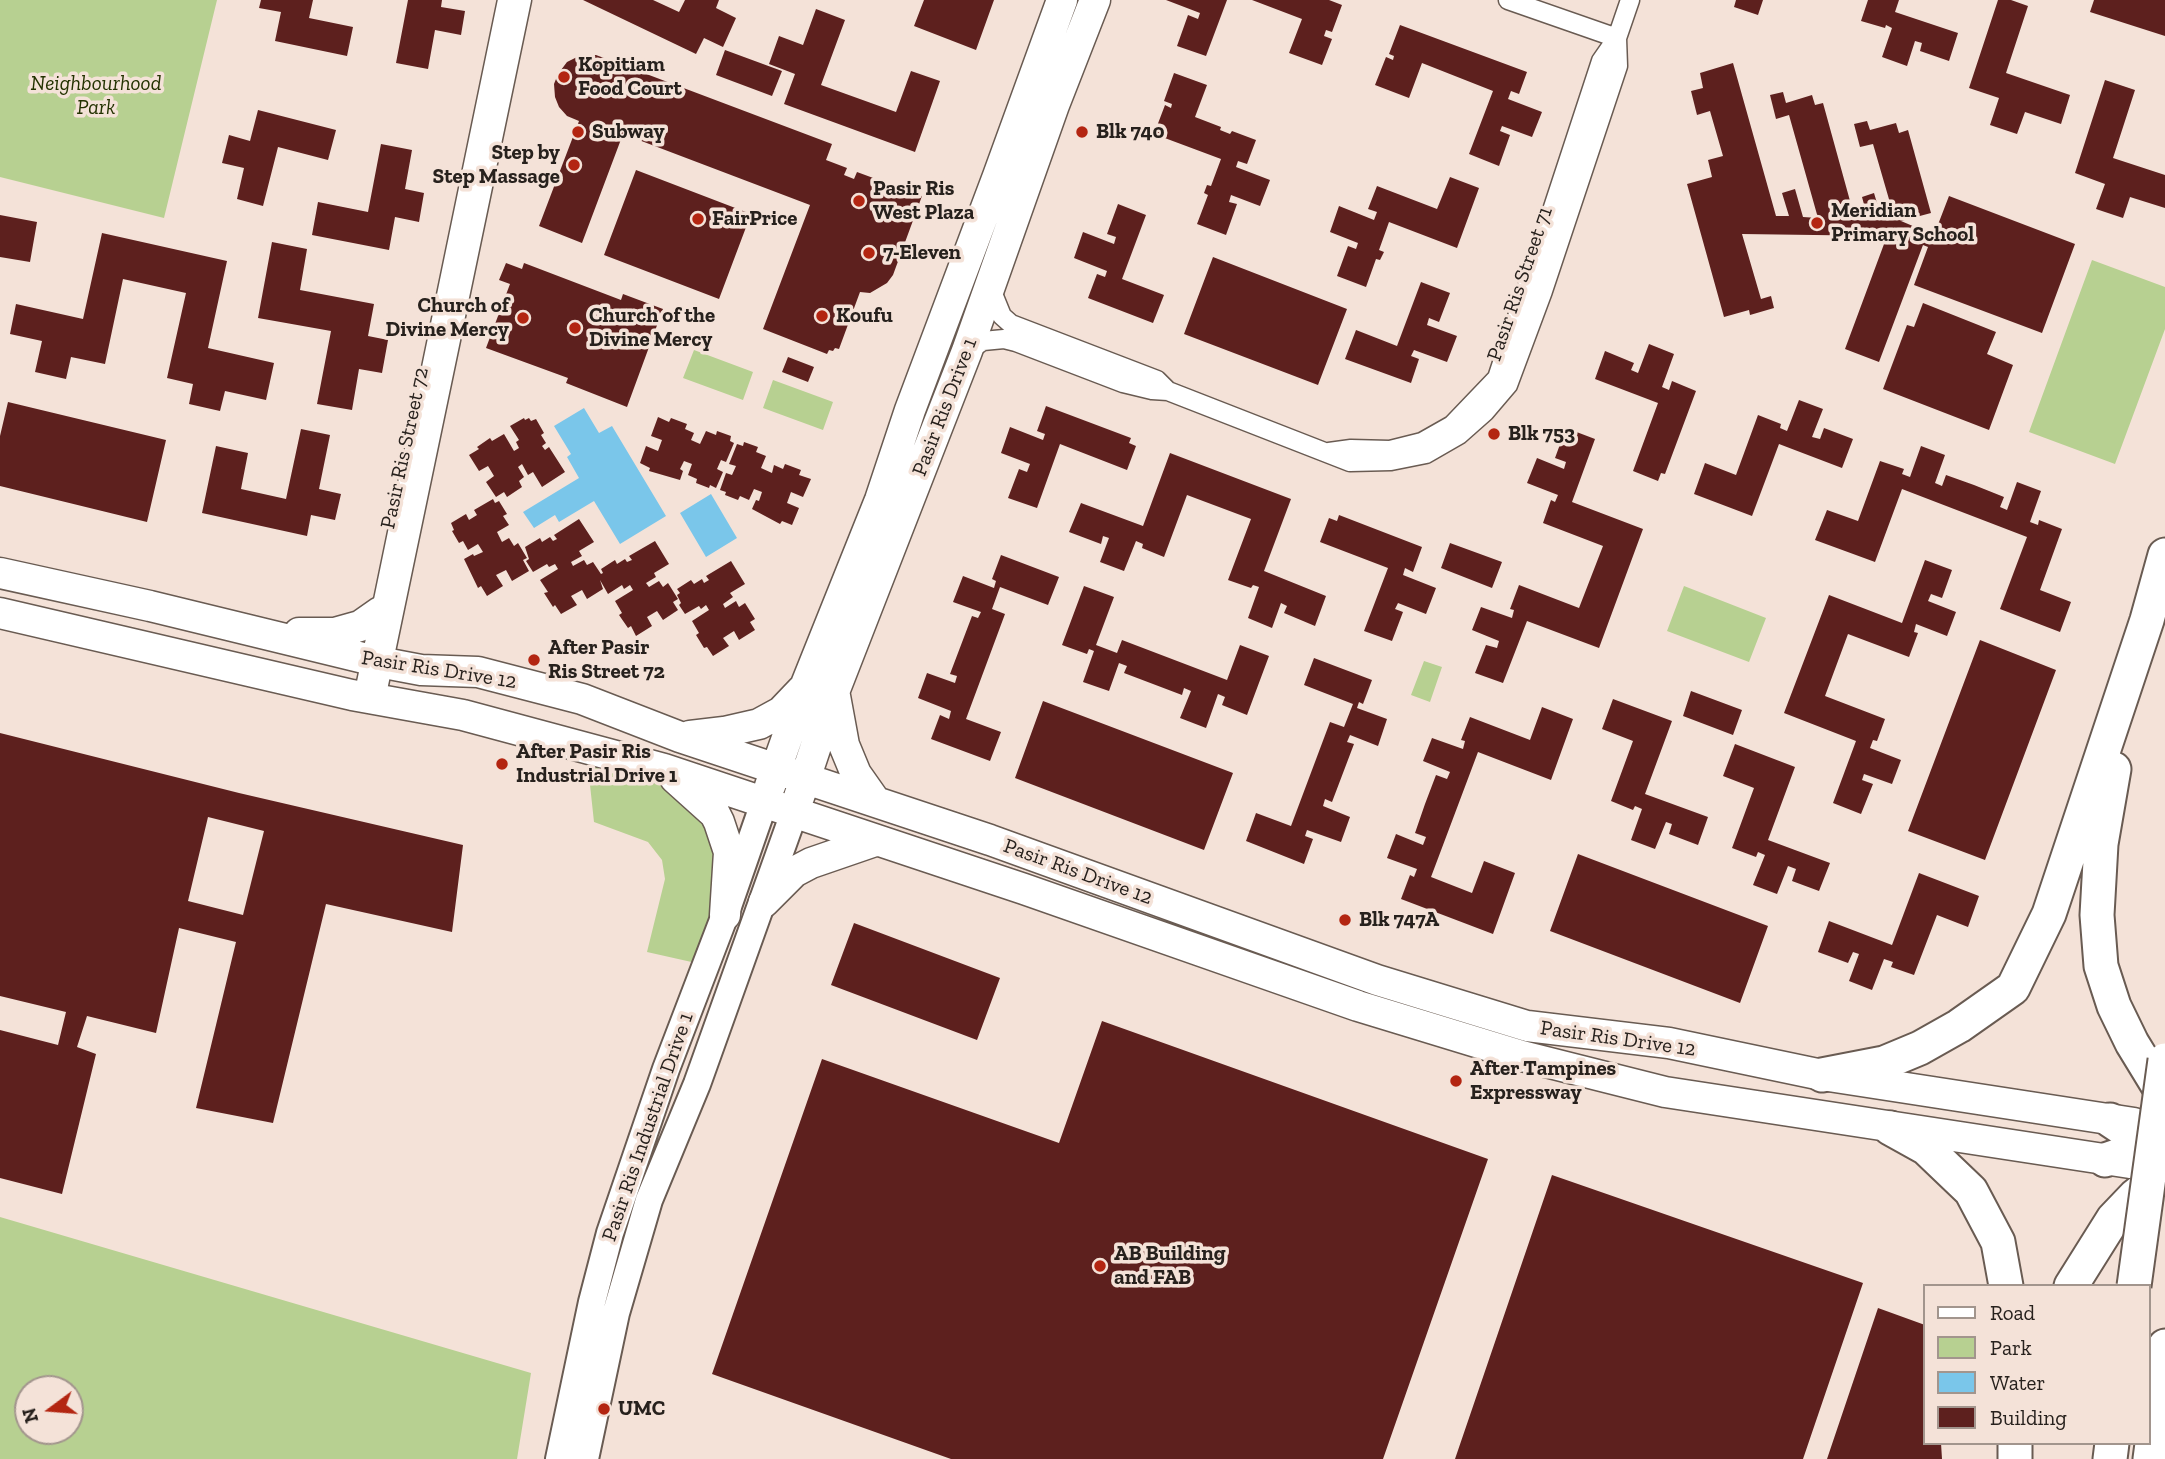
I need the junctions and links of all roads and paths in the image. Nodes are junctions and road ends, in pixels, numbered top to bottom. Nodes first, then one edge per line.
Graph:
1 (507, 0) edge
2 (522, 0) edge
3 (1062, 0) edge
4 (1095, 0) edge
5 (1508, 0) edge
6 (1630, 0) edge
7 (1617, 38) junction
8 (989, 285) junction
9 (967, 351) junction
10 (1168, 391) junction
11 (2165, 555) edge
12 (0, 573) edge
13 (380, 612) junction
14 (0, 613) edge
15 (2147, 620) junction
16 (260, 634) junction
17 (377, 661) junction
18 (805, 687) junction
19 (834, 692) junction
20 (370, 698) junction
21 (680, 737) junction
22 (777, 768) junction
23 (664, 769) junction
24 (805, 777) junction
25 (875, 801) junction
26 (764, 803) junction
27 (794, 813) junction
28 (875, 841) junction
29 (764, 902) junction
30 (725, 915) junction
31 (2165, 1060) edge
32 (1822, 1075) junction
33 (2165, 1097) edge
34 (2110, 1120) joint
35 (1890, 1128) junction
36 (2162, 1152) edge
37 (2105, 1160) joint
38 (644, 1219) junction
39 (610, 1233) junction
40 (2006, 1284) edge
41 (2072, 1284) edge
42 (2134, 1284) edge
43 (2165, 1346) edge
44 (559, 1459) edge
45 (585, 1459) edge
46 (2150, 1459) edge

1 - 13 street, Pasir Ris Street 72
2 - 17 street, Pasir Ris Street 72
3 - 18 main road, Pasir Ris Drive 1
4 - 8 main road, Pasir Ris Drive 1
5 - 7 street
6 - 7 street, Pasir Ris Street 71
7 - 10 street, Pasir Ris Street 71
8 - 9 main road, Pasir Ris Drive 1
8 - 10 street, Pasir Ris Street 71
9 - 10 street, Pasir Ris Street 71
9 - 19 main road, Pasir Ris Drive 1
11 - 15 highway
12 - 16 main road, Pasir Ris Drive 12
13 - 16 main road
13 - 17 street, Pasir Ris Street 72
14 - 20 main road, Pasir Ris Drive 12
15 - 32 highway
15 - 33 highway
16 - 17 main road, Pasir Ris Drive 12
17 - 20 street, Pasir Ris Street 72
17 - 21 main road, Pasir Ris Drive 12
18 - 21 main road
18 - 22 main road, Pasir Ris Drive 1
19 - 24 main road, Pasir Ris Drive 1
19 - 25 main road
20 - 23 main road, Pasir Ris Drive 12
21 - 22 main road, Pasir Ris Drive 12
22 - 24 main road, Pasir Ris Drive 12
22 - 26 main road, Pasir Ris Drive 1
23 - 26 main road, Pasir Ris Drive 12
23 - 30 main road
24 - 25 main road, Pasir Ris Drive 12
24 - 27 main road, Pasir Ris Drive 1
25 - 32 main road, Pasir Ris Drive 12
26 - 27 main road, Pasir Ris Drive 12
26 - 30 main road, Pasir Ris Industrial Drive 1
27 - 28 main road, Pasir Ris Drive 12
27 - 29 main road, Pasir Ris Industrial Drive 1
28 - 29 main road
28 - 35 main road, Pasir Ris Drive 12
29 - 38 main road, Pasir Ris Industrial Drive 1
30 - 39 main road, Pasir Ris Industrial Drive 1
31 - 42 highway, bridge
32 - 34 main road, Pasir Ris Drive 12
34 - 36 highway
35 - 37 main road, Pasir Ris Drive 12
35 - 40 highway
36 - 37 highway
36 - 41 highway
38 - 39 main road
38 - 45 main road, Pasir Ris Industrial Drive 1
39 - 44 main road, Pasir Ris Industrial Drive 1
43 - 46 highway

